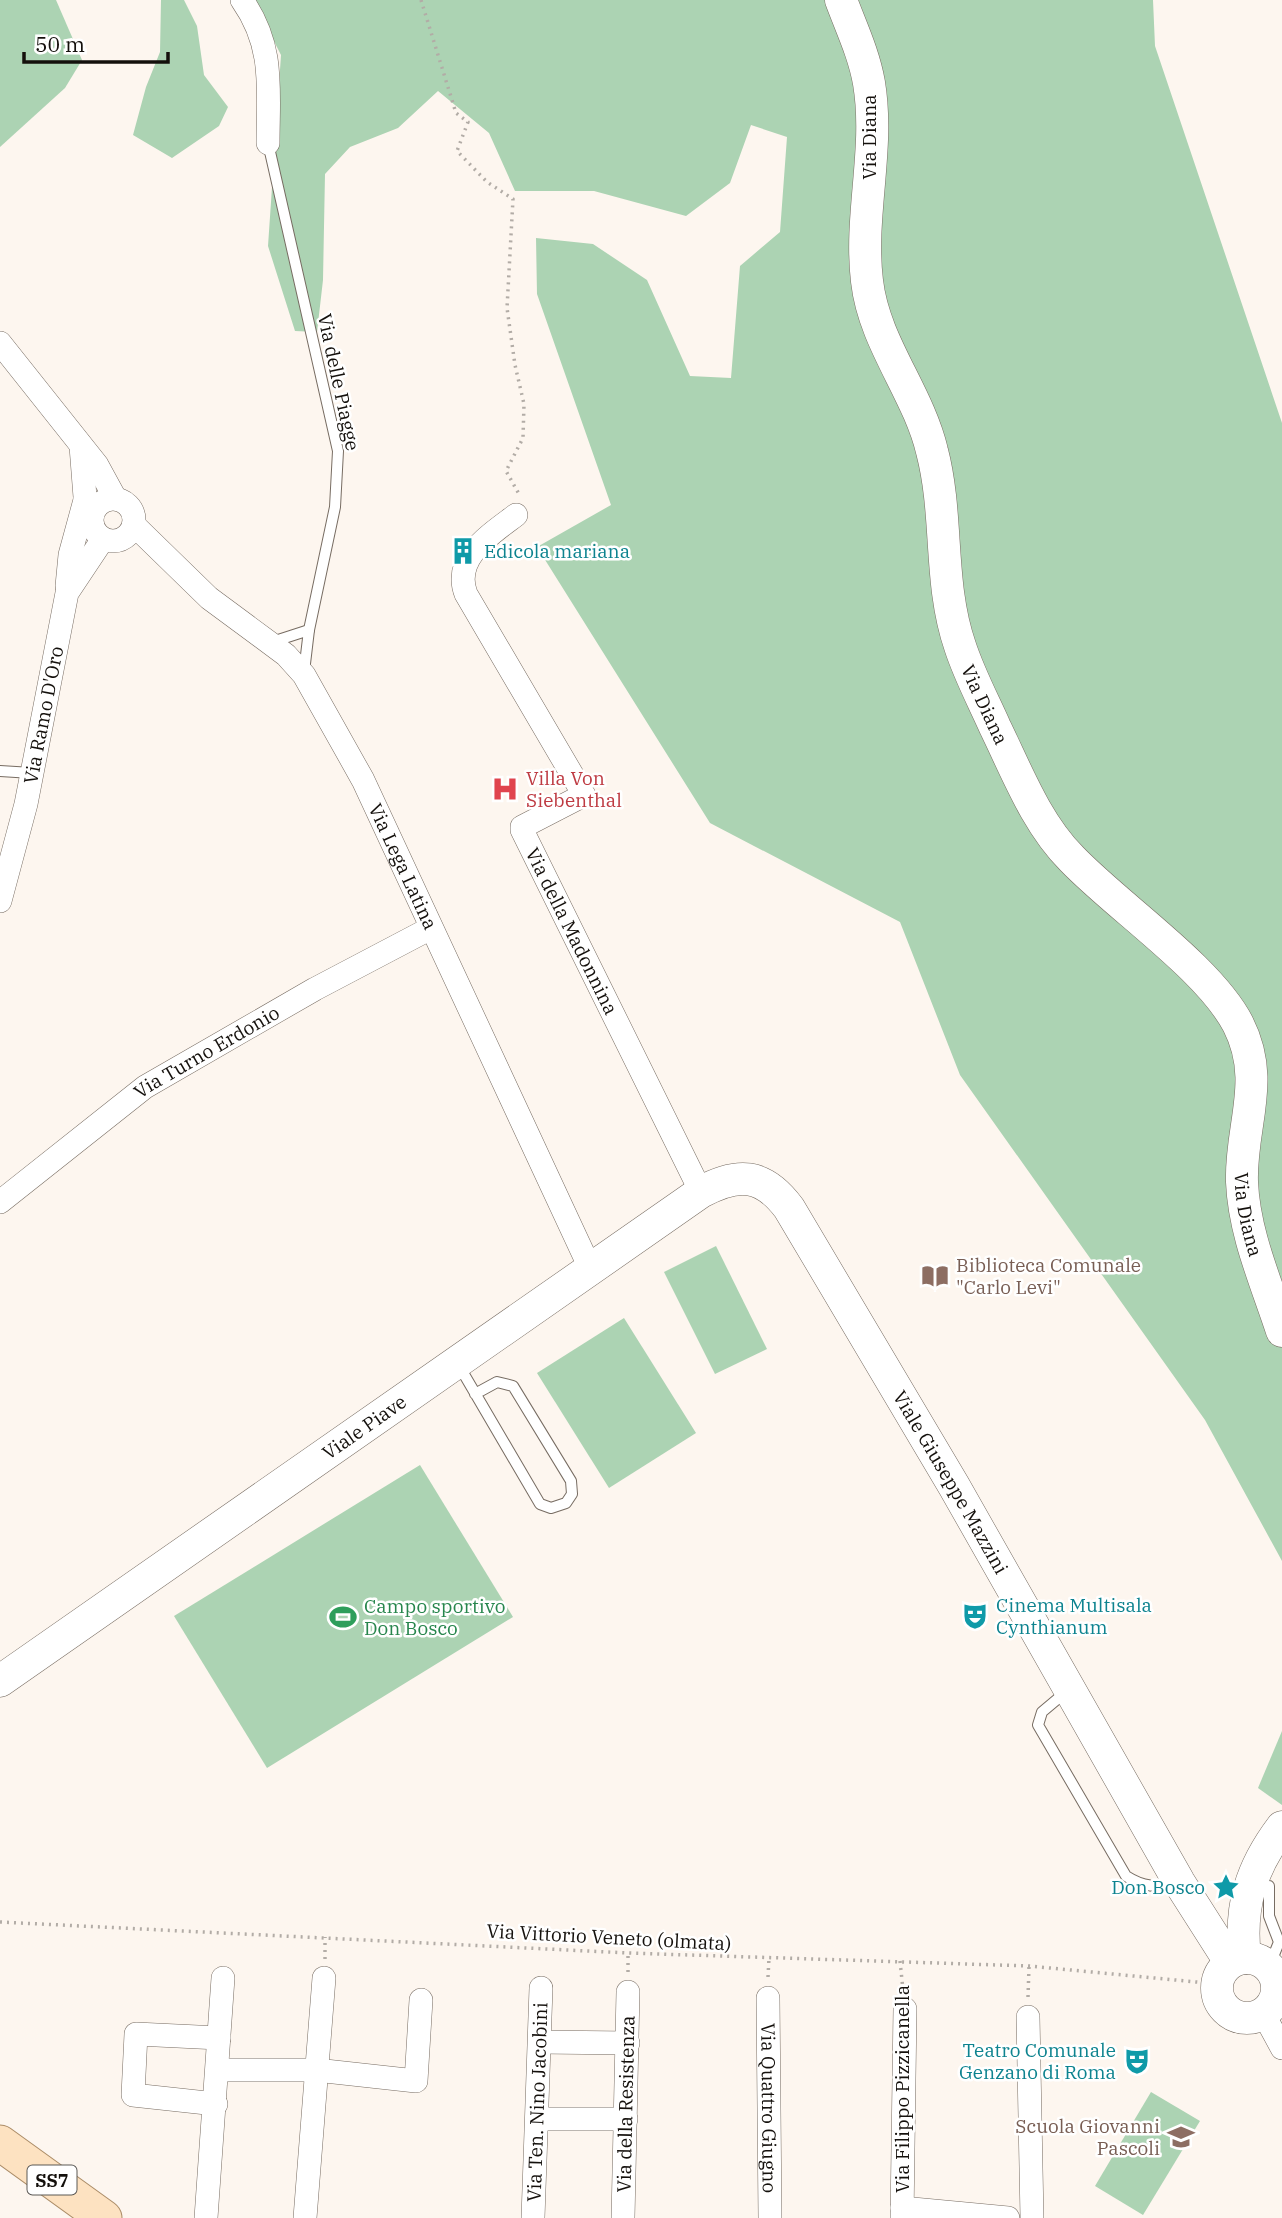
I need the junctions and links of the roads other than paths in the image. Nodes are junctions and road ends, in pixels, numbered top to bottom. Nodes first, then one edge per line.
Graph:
1 (242, 0) edge
2 (841, 0) edge
3 (268, 143) joint
4 (0, 343) edge
5 (80, 446) junction
6 (115, 498) junction
7 (87, 514) junction
8 (516, 515) road end
9 (134, 525) junction
10 (103, 539) junction
11 (67, 593) junction
12 (309, 629) junction
13 (269, 643) junction
14 (304, 675) junction
15 (0, 771) edge
16 (32, 773) junction
17 (0, 901) edge
18 (431, 928) junction
19 (771, 1188) joint
20 (701, 1192) junction
21 (0, 1202) edge
22 (590, 1268) junction
23 (1282, 1331) edge
24 (457, 1362) junction
25 (475, 1394) junction
26 (0, 1681) edge
27 (1069, 1690) junction
28 (1282, 1827) edge
29 (1179, 1882) junction
30 (1269, 1886) dead end
31 (1253, 1974) edge
32 (223, 1978) dead end
33 (324, 1978) dead end
34 (541, 1988) dead end
35 (628, 1992) dead end
36 (768, 1998) dead end
37 (421, 2000) dead end
38 (905, 2009) road end
39 (1262, 2013) junction
40 (1028, 2017) road end
41 (219, 2038) junction
42 (540, 2042) junction
43 (628, 2043) junction
44 (1282, 2048) edge
45 (218, 2070) junction
46 (316, 2070) junction
47 (216, 2104) junction
48 (537, 2119) junction
49 (626, 2119) junction
50 (0, 2143) edge
51 (902, 2213) edge
52 (104, 2218) edge
53 (206, 2218) edge
54 (305, 2218) edge
55 (533, 2218) edge
56 (622, 2218) edge
57 (770, 2218) edge
58 (1008, 2218) edge
59 (1032, 2218) edge

1 - 3 street
2 - 23 street, Via Diana
3 - 12 lane, Via delle Piagge
4 - 5 street
5 - 6 street
5 - 7 street
6 - 7 street
6 - 9 street
7 - 10 street
7 - 11 street
8 - 20 street, Via della Madonnina
9 - 10 street
9 - 13 street, Via Lega Latina
10 - 11 street, Via Ramo D'Oro
11 - 16 street, Via Ramo D'Oro
12 - 13 lane
12 - 14 lane, Via delle Piagge
13 - 14 street, Via Lega Latina
14 - 18 street, Via Lega Latina
15 - 16 lane
16 - 17 street, Via Ramo D'Oro
18 - 21 street, Via Turno Erdonio
18 - 22 street, Via Lega Latina
19 - 20 street, Viale Piave
19 - 27 street, Viale Giuseppe Mazzini
20 - 22 street, Viale Piave
22 - 24 street, Viale Piave
24 - 25 lane
24 - 26 street, Viale Piave
25 - 25 lane
27 - 29 street, Viale Giuseppe Mazzini
27 - 29 lane
28 - 31 street
29 - 31 street, Viale Giuseppe Mazzini
30 - 31 lane
31 - 39 street
31 - 39 street, Viale Giuseppe Mazzini
32 - 41 street
33 - 46 street
34 - 42 street, Via Ten. Nino Jacobini
35 - 43 street, Via della Resistenza
36 - 57 street, Via Quattro Giugno
37 - 46 street
38 - 51 street, Via Filippo Pizzicanella
39 - 44 street
40 - 59 street
41 - 45 street
41 - 47 street
42 - 43 street
42 - 48 street, Via Ten. Nino Jacobini
43 - 49 street, Via della Resistenza
45 - 46 street
45 - 47 street
46 - 54 street
47 - 53 street
48 - 49 street
48 - 55 street, Via Ten. Nino Jacobini
49 - 56 street, Via della Resistenza
50 - 52 main road, SS7
51 - 58 street

